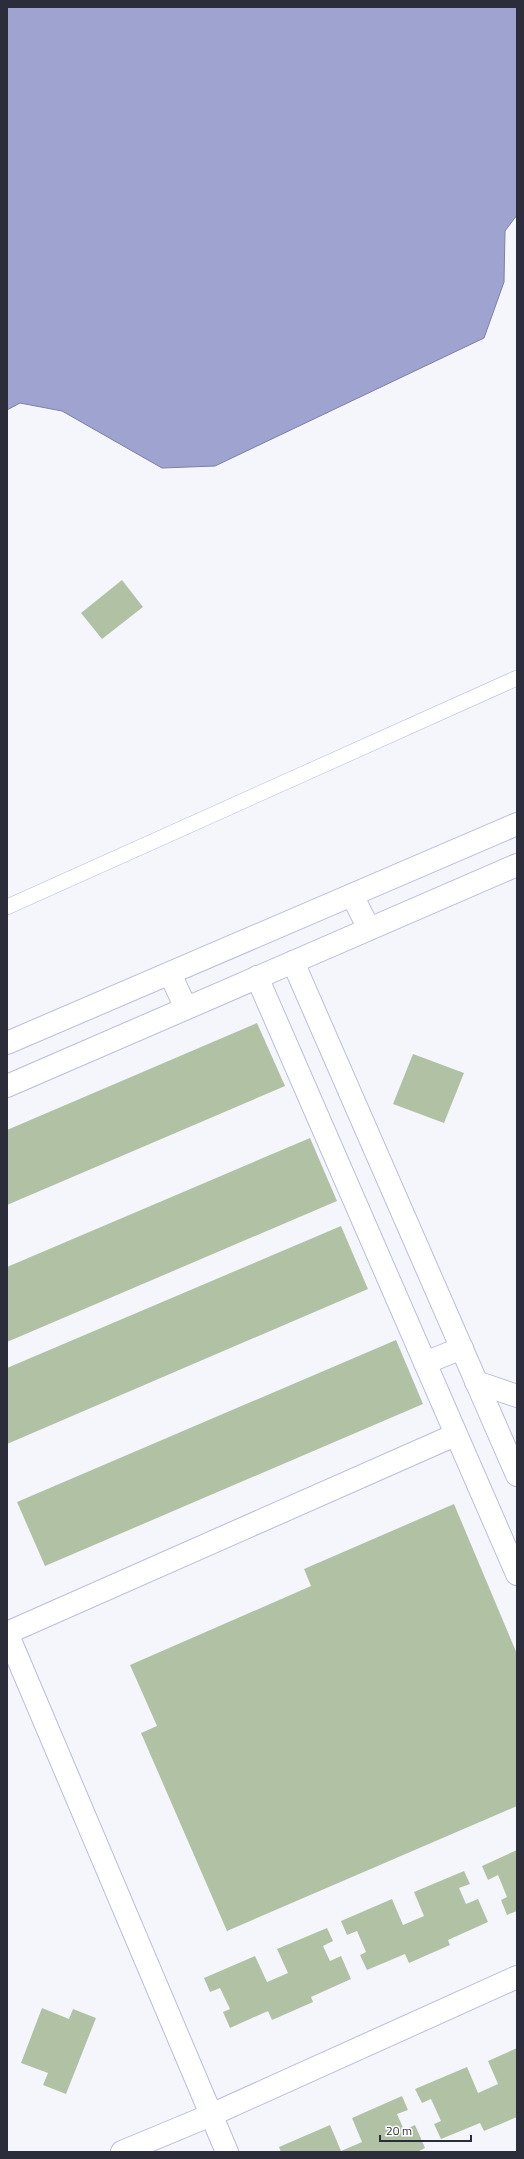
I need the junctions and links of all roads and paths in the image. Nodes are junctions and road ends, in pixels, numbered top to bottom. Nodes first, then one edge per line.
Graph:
1 (517, 678) edge
2 (517, 824) edge
3 (517, 865) edge
4 (352, 895) junction
5 (7, 907) edge
6 (369, 929) junction
7 (293, 962) junction
8 (170, 974) junction
9 (257, 977) junction
10 (186, 1008) junction
11 (7, 1043) edge
12 (7, 1086) edge
13 (462, 1348) junction
14 (425, 1363) junction
15 (476, 1382) junction
16 (517, 1396) edge
17 (455, 1435) junction
18 (517, 1475) edge
19 (517, 1574) edge
20 (7, 1633) edge
21 (517, 1977) edge
22 (211, 2115) junction
23 (122, 2152) edge
24 (227, 2152) edge

1 - 5 lane
2 - 4 street
3 - 6 street
4 - 6 street
4 - 8 street
6 - 7 street
7 - 9 street
7 - 13 street
8 - 10 street
8 - 11 street
9 - 10 street
9 - 14 street
10 - 12 street
13 - 14 street
13 - 15 street
14 - 17 street
15 - 16 street
15 - 18 street
17 - 19 street
17 - 20 street
20 - 22 street
21 - 22 street
22 - 23 street
22 - 24 street

